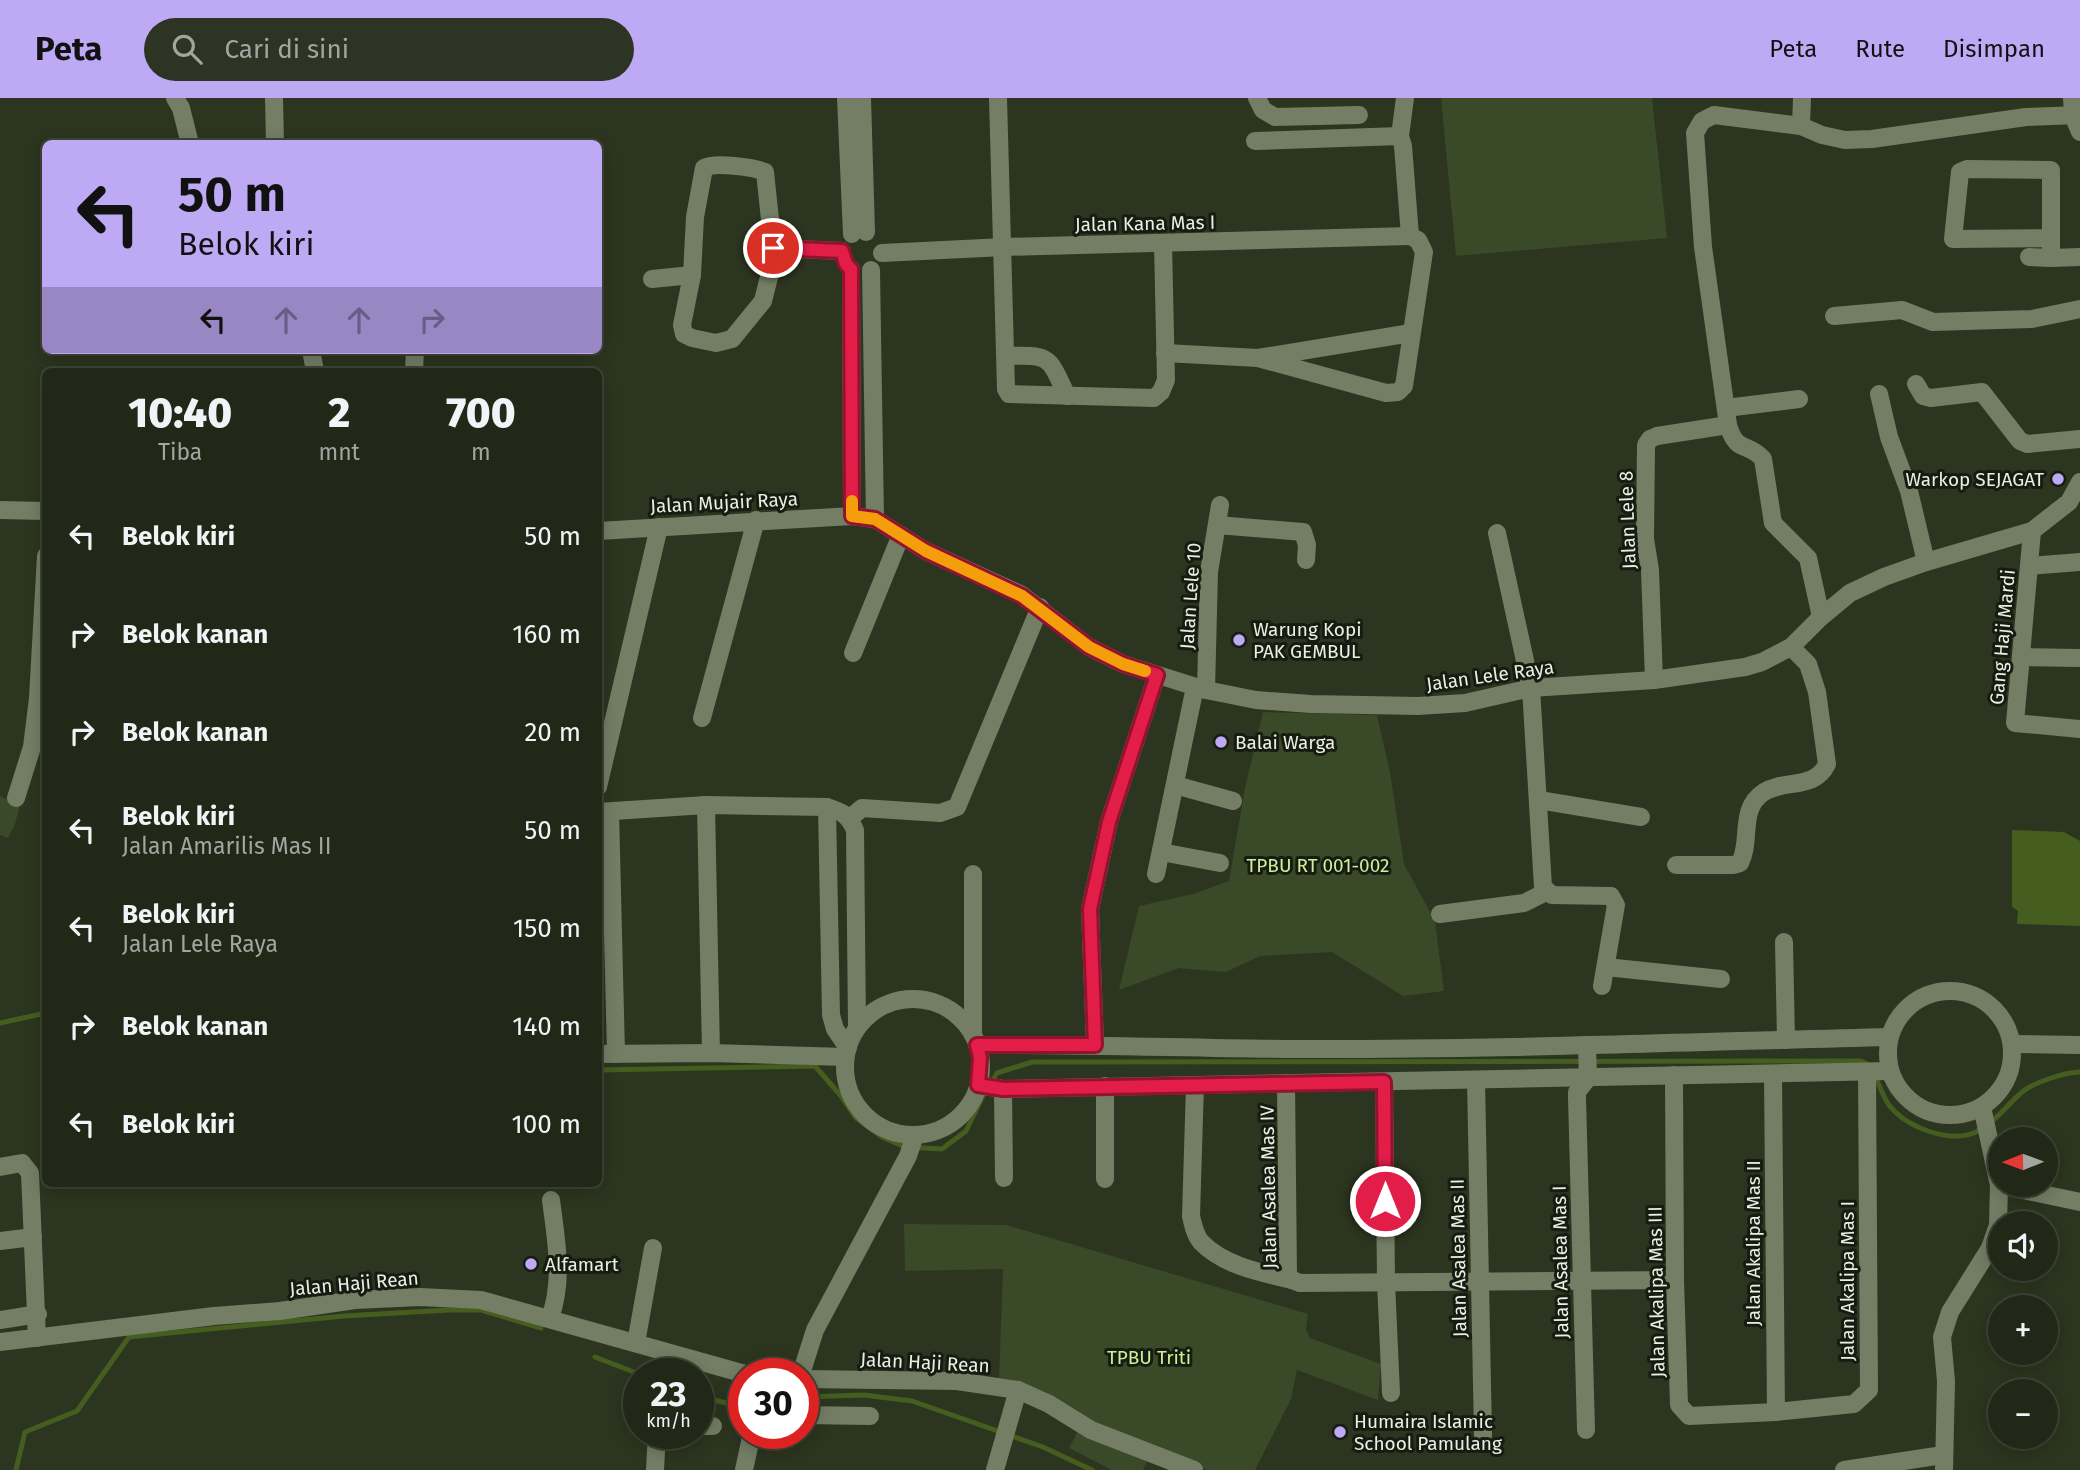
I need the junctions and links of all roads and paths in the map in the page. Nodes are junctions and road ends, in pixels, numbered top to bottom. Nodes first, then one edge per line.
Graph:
1 (175, 98) edge
2 (274, 98) edge
3 (846, 98) edge
4 (862, 98) edge
5 (998, 98) edge
6 (1257, 98) edge
7 (1405, 98) edge
8 (1802, 98) edge
9 (1359, 107) edge
10 (2075, 109) edge
11 (1284, 117) junction
12 (1801, 126) junction
13 (2080, 132) edge
14 (1400, 136) junction
15 (1361, 139) junction
16 (189, 140) edge
17 (275, 140) edge
18 (1286, 140) junction
19 (1255, 141) dead end
20 (859, 233) junction
21 (1410, 236) junction
22 (2050, 238) junction
23 (1163, 244) junction
24 (1004, 247) junction
25 (773, 248) junction
26 (842, 251) junction
27 (882, 253) junction
28 (2029, 257) dead end
29 (2080, 257) edge
30 (2051, 258) junction
31 (851, 269) junction
32 (871, 270) junction
33 (692, 275) junction
34 (652, 279) dead end
35 (2080, 310) edge
36 (1833, 316) dead end
37 (1411, 333) junction
38 (1165, 354) junction
39 (1006, 356) junction
40 (1258, 358) junction
41 (1916, 384) dead end
42 (1879, 394) dead end
43 (1068, 396) junction
44 (1799, 399) dead end
45 (1727, 416) junction
46 (2080, 439) edge
47 (2080, 482) edge
48 (1220, 505) dead end
49 (0, 510) edge
50 (42, 511) edge
51 (852, 516) junction
52 (875, 519) junction
53 (756, 520) junction
54 (1217, 525) junction
55 (659, 527) junction
56 (602, 531) edge
57 (2032, 531) junction
58 (1497, 533) dead end
59 (901, 535) junction
60 (1306, 560) dead end
61 (1926, 562) junction
62 (2080, 562) edge
63 (2029, 566) junction
64 (1040, 607) junction
65 (1821, 617) junction
66 (42, 627) edge
67 (1791, 647) junction
68 (853, 653) dead end
69 (2021, 657) junction
70 (2080, 658) edge
71 (1157, 675) junction
72 (1654, 680) junction
73 (1201, 688) junction
74 (1531, 688) junction
75 (702, 718) dead end
76 (2080, 729) edge
77 (602, 770) edge
78 (1175, 785) junction
79 (16, 798) dead end
80 (1539, 800) junction
81 (1233, 801) dead end
82 (706, 806) junction
83 (827, 807) junction
84 (604, 812) edge
85 (850, 817) junction
86 (1641, 817) dead end
87 (1161, 852) junction
88 (1220, 863) dead end
89 (1676, 865) dead end
90 (973, 874) dead end
91 (1156, 874) dead end
92 (1546, 892) junction
93 (1440, 914) dead end
94 (1784, 942) dead end
95 (1605, 967) junction
96 (1721, 979) dead end
97 (1602, 986) dead end
98 (857, 1027) junction
99 (1889, 1037) junction
100 (975, 1040) junction
101 (1786, 1040) junction
102 (2012, 1044) junction
103 (1095, 1045) junction
104 (1587, 1045) junction
105 (2080, 1045) edge
106 (1567, 1046) junction
107 (846, 1052) junction
108 (711, 1053) junction
109 (607, 1054) edge
110 (1890, 1071) junction
111 (1867, 1072) junction
112 (1773, 1074) junction
113 (1674, 1075) junction
114 (1476, 1080) junction
115 (1384, 1082) junction
116 (1286, 1083) junction
117 (1577, 1083) junction
118 (1105, 1086) junction
119 (1195, 1086) junction
120 (991, 1087) junction
121 (1984, 1117) junction
122 (915, 1135) junction
123 (1988, 1135) edge
124 (0, 1167) edge
125 (1004, 1178) dead end
126 (1105, 1179) dead end
127 (1998, 1197) edge
128 (2056, 1197) edge
129 (551, 1200) dead end
130 (2080, 1202) edge
131 (33, 1237) junction
132 (0, 1241) edge
133 (653, 1248) dead end
134 (1580, 1279) junction
135 (1292, 1280) junction
136 (1675, 1280) junction
137 (1479, 1281) junction
138 (1386, 1282) junction
139 (38, 1314) junction
140 (550, 1318) junction
141 (0, 1320) edge
142 (37, 1338) junction
143 (0, 1342) edge
144 (636, 1343) junction
145 (671, 1354) junction
146 (670, 1358) edge
147 (806, 1358) edge
148 (728, 1369) edge
149 (819, 1379) edge
150 (1018, 1390) junction
151 (1391, 1393) dead end
152 (1776, 1412) junction
153 (819, 1415) edge
154 (870, 1416) dead end
155 (1586, 1430) dead end
156 (1483, 1435) dead end
157 (656, 1449) edge
158 (749, 1449) edge
159 (1943, 1463) edge
160 (655, 1470) edge
161 (744, 1470) edge
162 (995, 1470) edge
163 (1194, 1470) edge
164 (1844, 1470) edge

1 - 16 street
2 - 17 street
3 - 20 street
4 - 20 street
5 - 24 street
6 - 11 street
7 - 14 street
8 - 12 street
9 - 11 street
9 - 15 street
10 - 12 street
10 - 13 street
11 - 18 street
12 - 45 street
14 - 15 street
14 - 21 street
15 - 18 street
18 - 19 street
20 - 26 street
20 - 27 street
21 - 23 street, Jalan Kana Mas I
21 - 37 street
22 - 22 street
22 - 30 street
23 - 24 street, Jalan Kana Mas I
23 - 38 street
24 - 27 street, Jalan Kana Mas I
24 - 39 street
25 - 26 street
25 - 33 street
25 - 33 street
26 - 31 street
27 - 32 street
28 - 30 street
29 - 30 street
31 - 32 street
31 - 51 street
32 - 52 street
33 - 34 street
35 - 36 street
37 - 40 street
37 - 40 street
38 - 40 street
38 - 43 street
39 - 43 street
39 - 43 street
41 - 46 street
42 - 61 street
44 - 45 street
45 - 65 street
45 - 72 street, Jalan Lele 8
47 - 57 street, Jalan Lele Raya
48 - 54 street, Jalan Lele 10
49 - 50 street
51 - 52 street, Jalan Lele Raya
51 - 53 street, Jalan Mujair Raya
52 - 59 street, Jalan Lele Raya
53 - 55 street, Jalan Mujair Raya
53 - 75 street
54 - 60 street
54 - 73 street, Jalan Lele 10
55 - 56 street, Jalan Mujair Raya
55 - 77 street
57 - 61 street, Jalan Lele Raya
57 - 63 street, Gang Haji Mardi
58 - 74 street
59 - 64 street, Jalan Lele Raya
59 - 68 street
61 - 65 street, Jalan Lele Raya
62 - 63 street
63 - 69 street, Gang Haji Mardi
64 - 71 street, Jalan Lele Raya
64 - 85 street
65 - 67 street, Jalan Lele Raya
66 - 79 street
67 - 72 street, Jalan Lele Raya
67 - 89 street
69 - 70 street
69 - 76 street, Gang Haji Mardi
71 - 73 street, Jalan Lele Raya
71 - 103 street
72 - 74 street, Jalan Lele Raya
73 - 74 street, Jalan Lele Raya
73 - 78 street, Jalan Lele 10
74 - 80 street
78 - 81 street
78 - 87 street, Jalan Lele 10
80 - 86 street
80 - 92 street
82 - 83 street
82 - 84 street
82 - 108 street
83 - 85 street
83 - 107 street
84 - 109 street
85 - 98 street
87 - 88 street
87 - 91 street, Jalan Lele 10
90 - 100 street
92 - 93 street
92 - 95 street
94 - 101 street
95 - 96 street
95 - 97 street
98 - 100 street
98 - 107 street
99 - 101 street
99 - 102 street
99 - 110 street
100 - 103 street
100 - 120 street
101 - 104 street
102 - 105 street
102 - 121 street
103 - 106 street
104 - 106 street
104 - 117 street, Jalan Asalea Mas I
106 - 117 street, Jalan Asalea Mas I
107 - 108 street
107 - 122 street
108 - 109 street
110 - 111 street
110 - 121 street
111 - 112 street
111 - 152 street, Jalan Akalipa Mas I
112 - 113 street
112 - 152 street, Jalan Akalipa Mas II
113 - 117 street
113 - 136 street, Jalan Akalipa Mas III
114 - 115 street
114 - 117 street
114 - 137 street, Jalan Asalea Mas II
115 - 116 street
115 - 138 street
116 - 119 street
116 - 135 street, Jalan Asalea Mas IV
117 - 134 street, Jalan Asalea Mas I
118 - 119 street
118 - 120 street
118 - 126 street
119 - 135 street
120 - 122 street
120 - 125 street
121 - 123 street
122 - 147 street
124 - 131 street
127 - 159 street
128 - 130 street
129 - 140 street
131 - 132 street
131 - 139 street
133 - 144 street
134 - 136 street, Jalan Asalea Mas IV
134 - 137 street, Jalan Asalea Mas IV
134 - 155 street, Jalan Asalea Mas I
135 - 138 street, Jalan Asalea Mas IV
136 - 152 street, Jalan Akalipa Mas III
137 - 138 street, Jalan Asalea Mas IV
137 - 156 street, Jalan Asalea Mas II
138 - 151 street
139 - 141 street
139 - 142 street
140 - 142 street, Jalan Haji Rean
140 - 144 street, Jalan Haji Rean
142 - 143 street, Jalan Haji Rean
144 - 145 street, Jalan Haji Rean
145 - 146 street
145 - 148 street, Jalan Haji Rean
149 - 150 street, Jalan Haji Rean
150 - 162 street
150 - 163 street, Jalan Haji Rean
153 - 154 street
157 - 160 street
158 - 161 street
159 - 164 street

